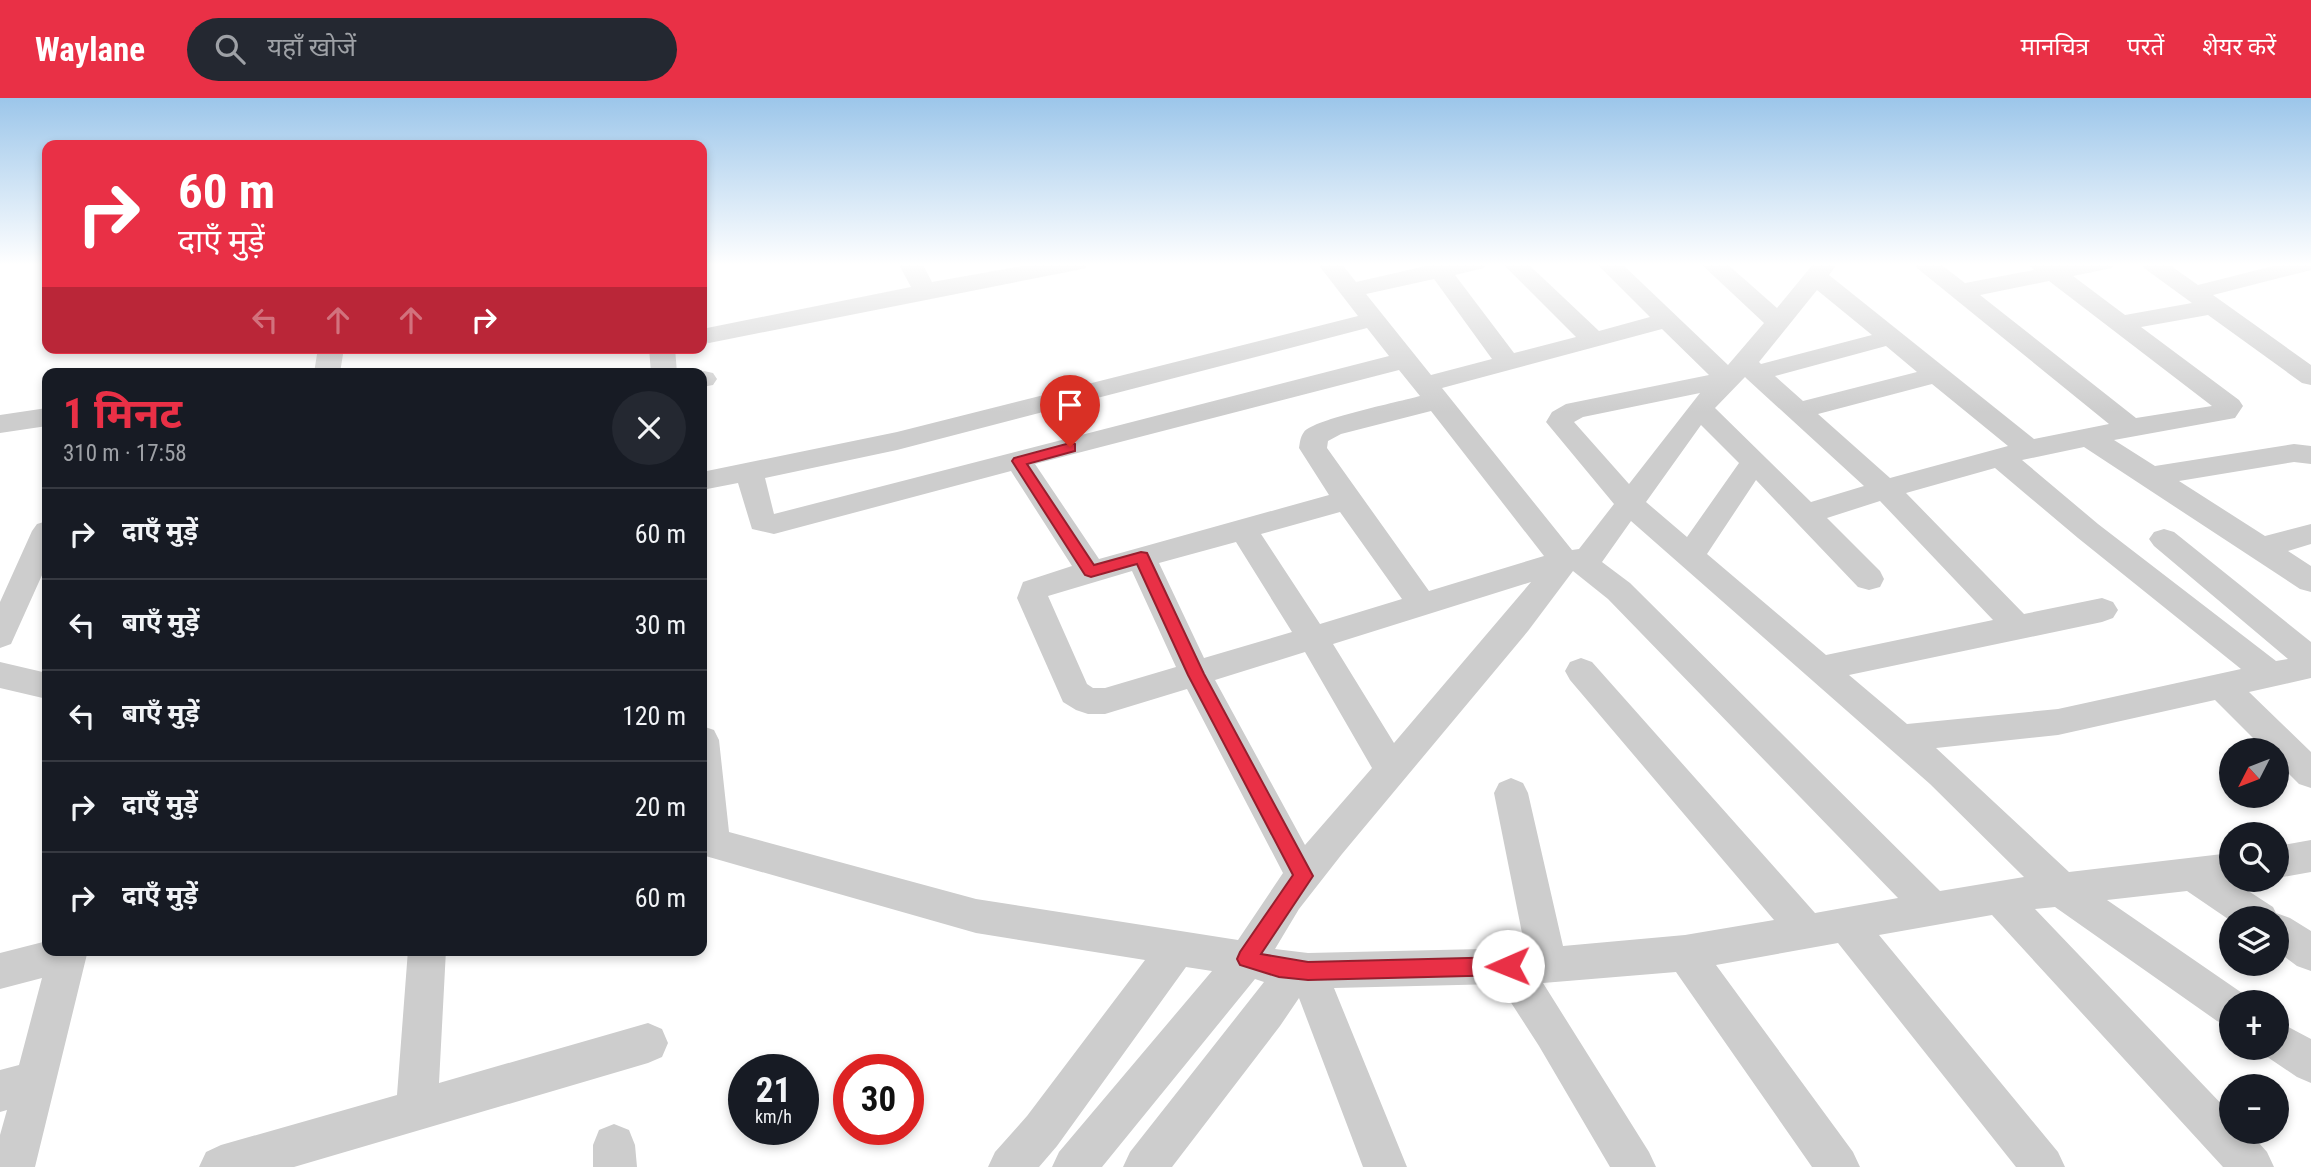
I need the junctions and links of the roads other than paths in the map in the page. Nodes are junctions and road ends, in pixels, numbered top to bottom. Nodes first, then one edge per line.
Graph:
1 (818, 313) edge
2 (1370, 313) edge
3 (1471, 313) edge
4 (1566, 313) edge
5 (1661, 313) edge
6 (1767, 313) edge
7 (1785, 313) edge
8 (1864, 313) edge
9 (1988, 313) edge
10 (2109, 313) edge
11 (2158, 313) edge
12 (2221, 313) edge
13 (1375, 319) junction
14 (1669, 320) junction
15 (1777, 322) junction
16 (2123, 323) junction
17 (709, 335) dead end
18 (1889, 338) junction
19 (1593, 339) junction
20 (1407, 360) junction
21 (1508, 362) junction
22 (1743, 372) junction
23 (1937, 375) junction
24 (2311, 377) edge
25 (1433, 392) junction
26 (1700, 408) junction
27 (1800, 410) junction
28 (42, 418) edge
29 (0, 424) edge
30 (2131, 428) junction
31 (2088, 437) junction
32 (2015, 453) junction
33 (2311, 455) edge
34 (1019, 461) junction
35 (1754, 462) junction
36 (749, 472) junction
37 (2151, 476) junction
38 (707, 480) edge
39 (1885, 489) junction
40 (1347, 500) junction
41 (1630, 504) junction
42 (1806, 514) junction
43 (1242, 528) junction
44 (2311, 534) edge
45 (2164, 538) dead end
46 (42, 542) edge
47 (2261, 548) junction
48 (1690, 556) junction
49 (1141, 557) junction
50 (1574, 561) junction
51 (1091, 571) junction
52 (1869, 579) dead end
53 (2311, 581) edge
54 (1422, 604) junction
55 (2102, 610) dead end
56 (2018, 628) junction
57 (0, 636) edge
58 (1310, 637) junction
59 (2311, 660) edge
60 (2311, 666) edge
61 (1822, 668) junction
62 (1581, 671) dead end
63 (0, 675) edge
64 (1196, 675) junction
65 (2271, 675) junction
66 (42, 685) edge
67 (2222, 687) junction
68 (1901, 738) junction
69 (1392, 771) junction
70 (2311, 775) edge
71 (1511, 793) dead end
72 (707, 842) edge
73 (2311, 856) edge
74 (2289, 860) edge
75 (2213, 872) edge
76 (1303, 876) junction
77 (2064, 892) junction
78 (1999, 897) junction
79 (2247, 906) edge
80 (1933, 909) junction
81 (1846, 924) junction
82 (1807, 930) junction
83 (2289, 938) edge
84 (1177, 947) junction
85 (1685, 953) junction
86 (2311, 953) edge
87 (52, 956) edge
88 (67, 956) edge
89 (427, 956) edge
90 (1277, 966) junction
91 (1528, 966) junction
92 (0, 971) edge
93 (2219, 1000) edge
94 (648, 1043) dead end
95 (2289, 1048) edge
96 (2311, 1063) edge
97 (18, 1086) edge
98 (417, 1110) junction
99 (13, 1167) edge
100 (221, 1167) edge
101 (1010, 1167) edge
102 (1074, 1167) edge
103 (1145, 1167) edge
104 (1385, 1167) edge
105 (1634, 1167) edge
106 (1838, 1167) edge
107 (2043, 1167) edge
108 (2252, 1167) edge

1 - 17 street
2 - 13 street
3 - 21 street
4 - 19 street
5 - 14 street
6 - 15 street
7 - 15 street
8 - 18 street
9 - 30 street
10 - 16 street
11 - 16 street
12 - 24 street
13 - 20 street
13 - 36 street
14 - 19 street
14 - 22 street
15 - 22 street
16 - 30 street
18 - 22 street
18 - 23 street
19 - 21 street
20 - 25 street
20 - 34 street
21 - 25 street
22 - 26 street
22 - 27 street
22 - 41 street
23 - 27 street
23 - 32 street
25 - 40 street
25 - 50 street
26 - 35 street
26 - 41 street
27 - 39 street
28 - 29 street
30 - 31 street
31 - 32 street
31 - 37 street
32 - 39 street
32 - 65 street
33 - 37 street
34 - 36 street
34 - 51 street
35 - 42 street
35 - 48 street
36 - 38 street
37 - 47 street
39 - 42 street
39 - 56 street
40 - 43 street
40 - 54 street
41 - 48 street
41 - 50 street
42 - 52 street
43 - 49 street
43 - 58 street
44 - 47 street
45 - 59 street
46 - 57 street
47 - 53 street
48 - 61 street
49 - 51 street
49 - 64 street
50 - 54 street
50 - 69 street
50 - 80 street
51 - 64 street
54 - 58 street
55 - 56 street
56 - 61 street
58 - 64 street
58 - 69 street
60 - 65 street
61 - 68 street
62 - 82 street
63 - 66 street
64 - 76 street
65 - 67 street
67 - 68 street
67 - 70 street
68 - 77 street
69 - 76 street
71 - 91 street
72 - 84 street
73 - 74 street
75 - 77 street
75 - 79 street
76 - 90 street
77 - 78 street
77 - 93 street
78 - 80 street
78 - 108 street
80 - 81 street
81 - 82 street
81 - 107 street
82 - 85 street
83 - 86 street
84 - 90 street
84 - 101 street
85 - 91 street
85 - 106 street
87 - 92 street
88 - 97 street
89 - 98 street
90 - 91 street
90 - 102 street
90 - 103 street
90 - 104 street
91 - 105 street
94 - 98 street
95 - 96 street
97 - 99 street
98 - 100 street

